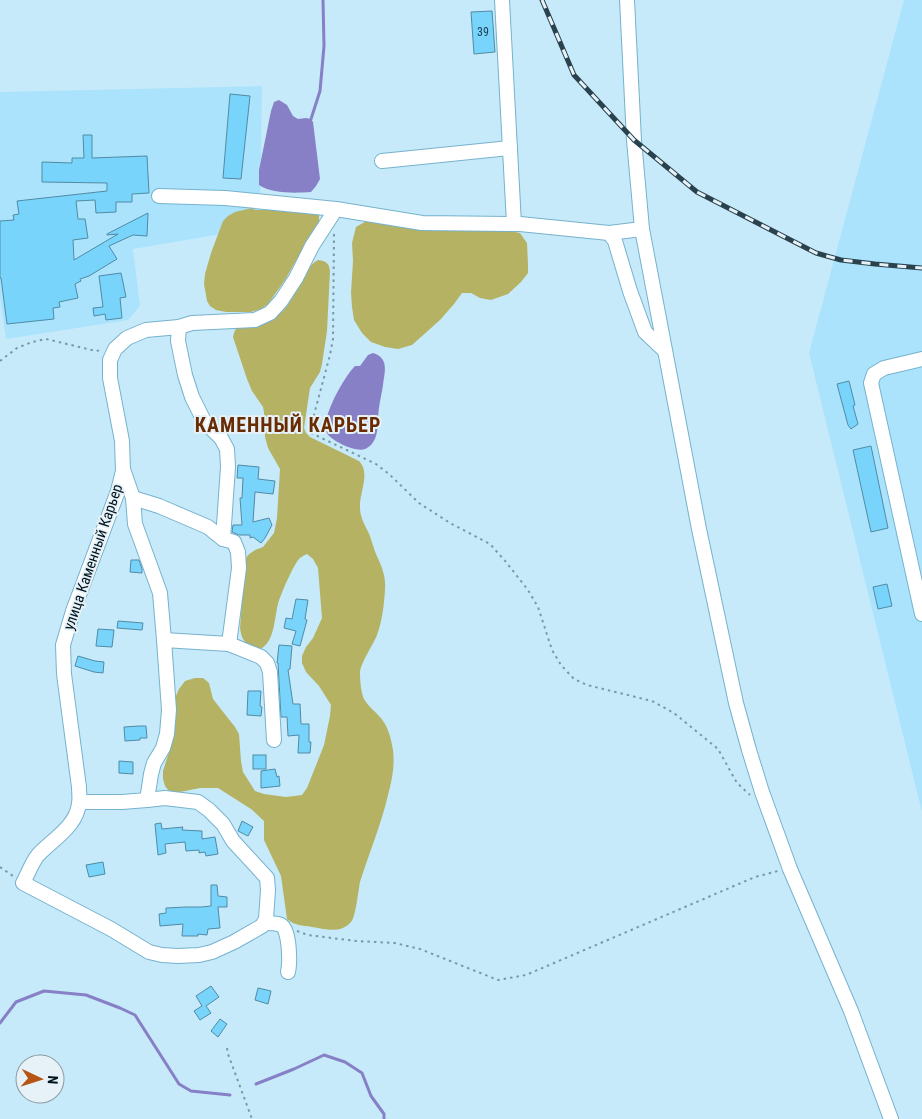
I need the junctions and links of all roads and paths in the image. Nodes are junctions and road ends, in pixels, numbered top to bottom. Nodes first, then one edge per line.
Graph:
1 (502, 0) edge
2 (628, 0) edge
3 (510, 148) junction
4 (382, 161) dead end
5 (160, 196) dead end
6 (336, 209) junction
7 (514, 224) junction
8 (642, 229) junction
9 (334, 231) dead end
10 (609, 232) junction
11 (179, 327) junction
12 (115, 349) junction
13 (664, 350) junction
14 (922, 359) edge
15 (0, 361) edge
16 (122, 466) junction
17 (132, 498) junction
18 (223, 539) junction
19 (922, 614) edge
20 (164, 640) junction
21 (229, 644) junction
22 (274, 740) dead end
23 (147, 800) junction
24 (80, 802) junction
25 (766, 802) junction
26 (0, 867) edge
27 (790, 869) junction
28 (23, 883) junction
29 (265, 923) junction
30 (282, 926) junction
31 (288, 972) dead end
32 (227, 1048) dead end
33 (252, 1119) edge
34 (891, 1119) edge

1 - 3 street
2 - 8 street
3 - 4 street
3 - 7 street
5 - 6 street
6 - 7 street
6 - 11 street
7 - 10 street
8 - 10 street
8 - 13 street
9 - 25 path
10 - 13 street
11 - 12 street
11 - 18 street
12 - 15 path
12 - 16 street, улица Каменный Карьер
13 - 25 street
14 - 19 street
16 - 17 street
16 - 24 street, улица Каменный Карьер
17 - 18 street
17 - 20 street
18 - 21 street
20 - 21 street
20 - 23 street
21 - 22 street
23 - 24 street
23 - 29 street
24 - 28 street
25 - 27 street
26 - 28 path
27 - 30 path
27 - 34 street
28 - 29 street
29 - 30 street
30 - 31 street
32 - 33 path

